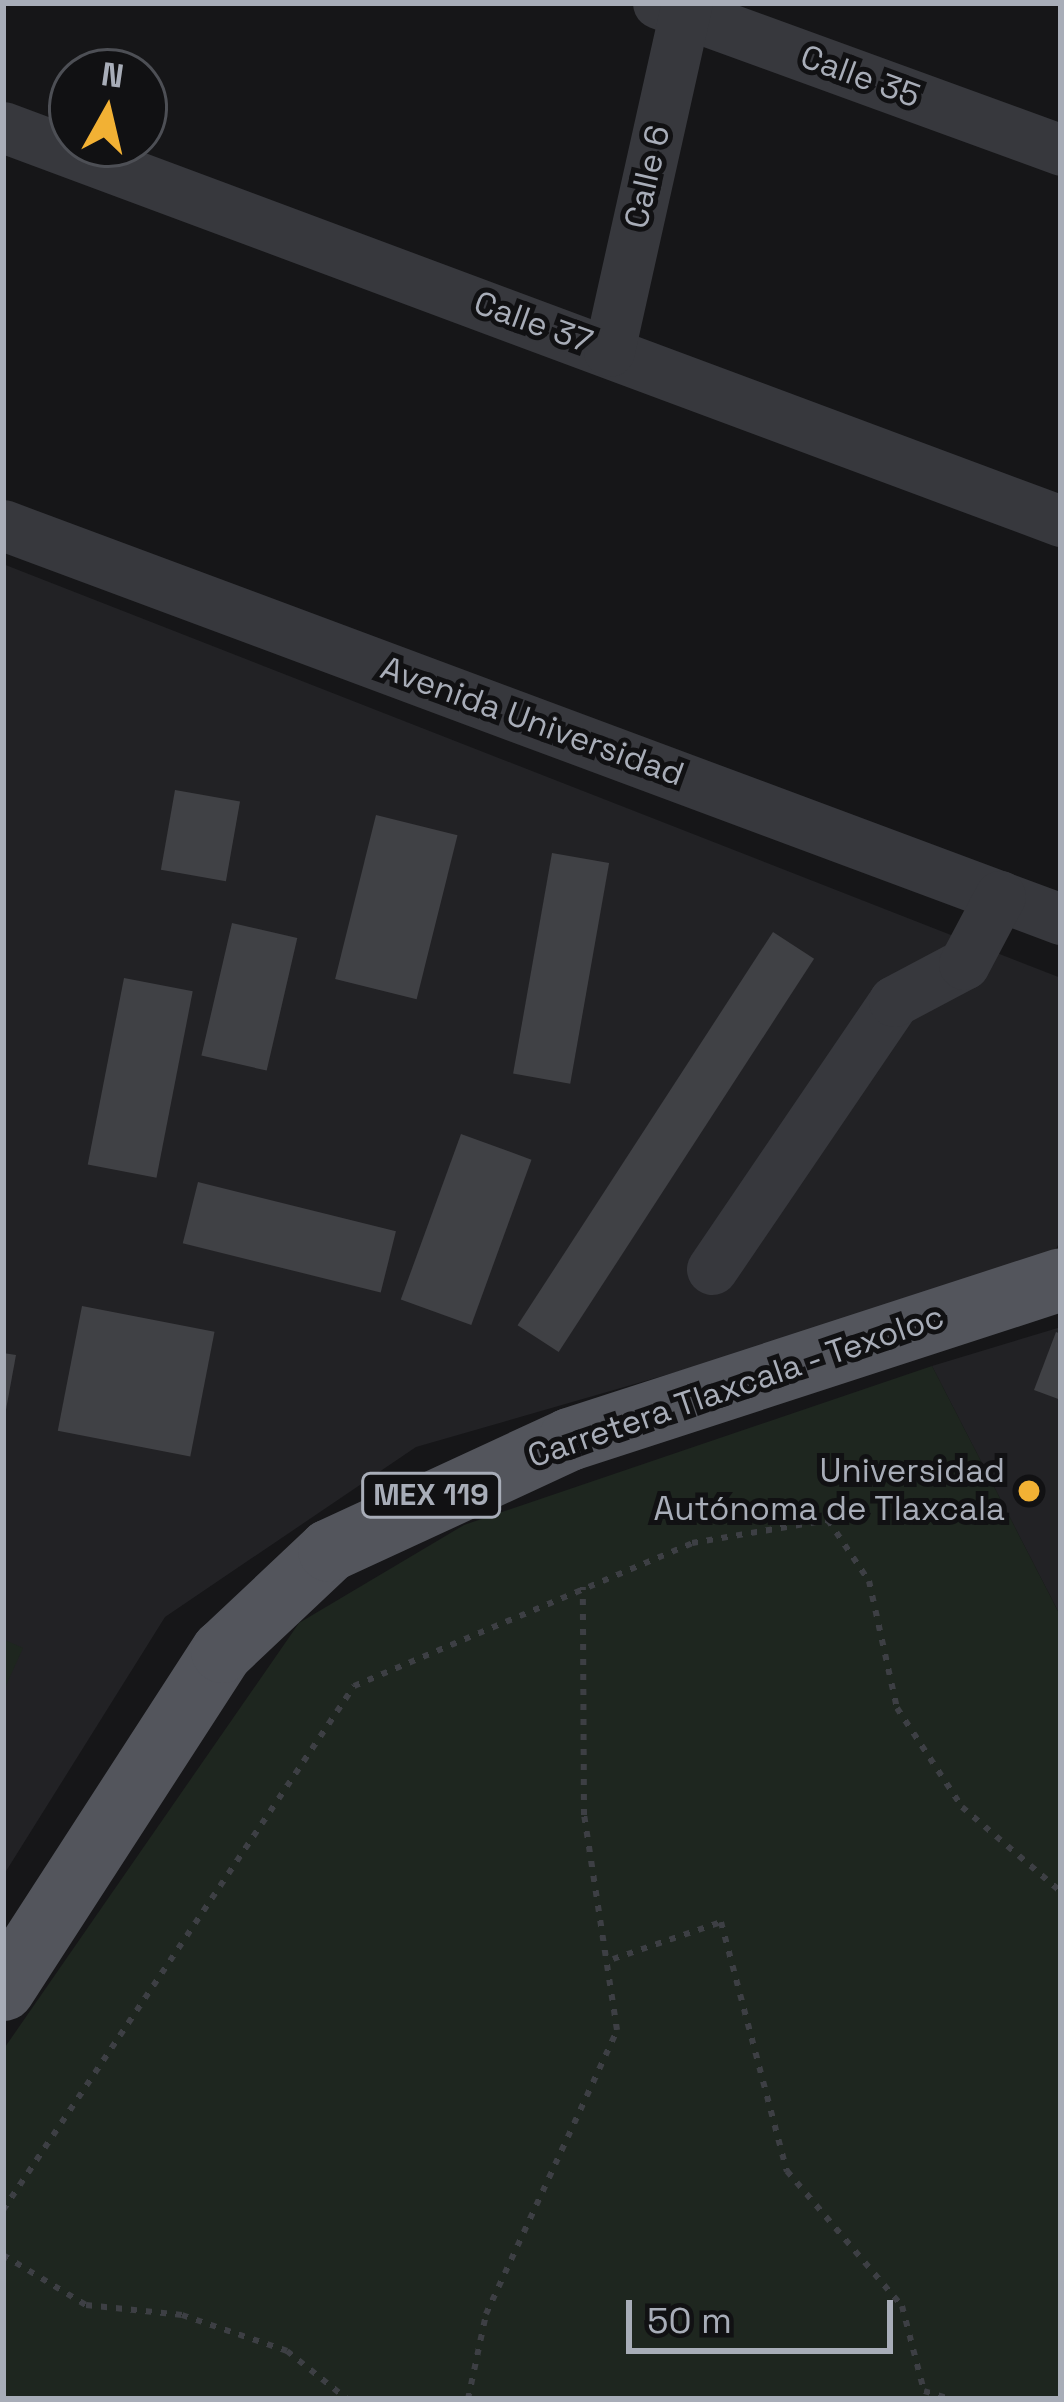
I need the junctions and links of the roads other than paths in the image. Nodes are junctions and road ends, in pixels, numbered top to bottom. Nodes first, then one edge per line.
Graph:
1 (677, 6) edge
2 (3, 127) edge
3 (1061, 150) edge
4 (608, 351) junction
5 (1061, 521) edge
6 (3, 525) edge
7 (1000, 896) junction
8 (1061, 919) edge
9 (712, 1269) dead end
10 (1061, 1279) edge
11 (3, 1989) edge

1 - 3 street, Calle 35
1 - 4 street, Calle 6
2 - 4 street, Calle 37
4 - 5 street, Calle 37
6 - 7 street, Avenida Universidad
7 - 8 street, Avenida Universidad
7 - 9 street
10 - 11 main road, Carretera Tlaxcala - Texoloc / MEX 119

